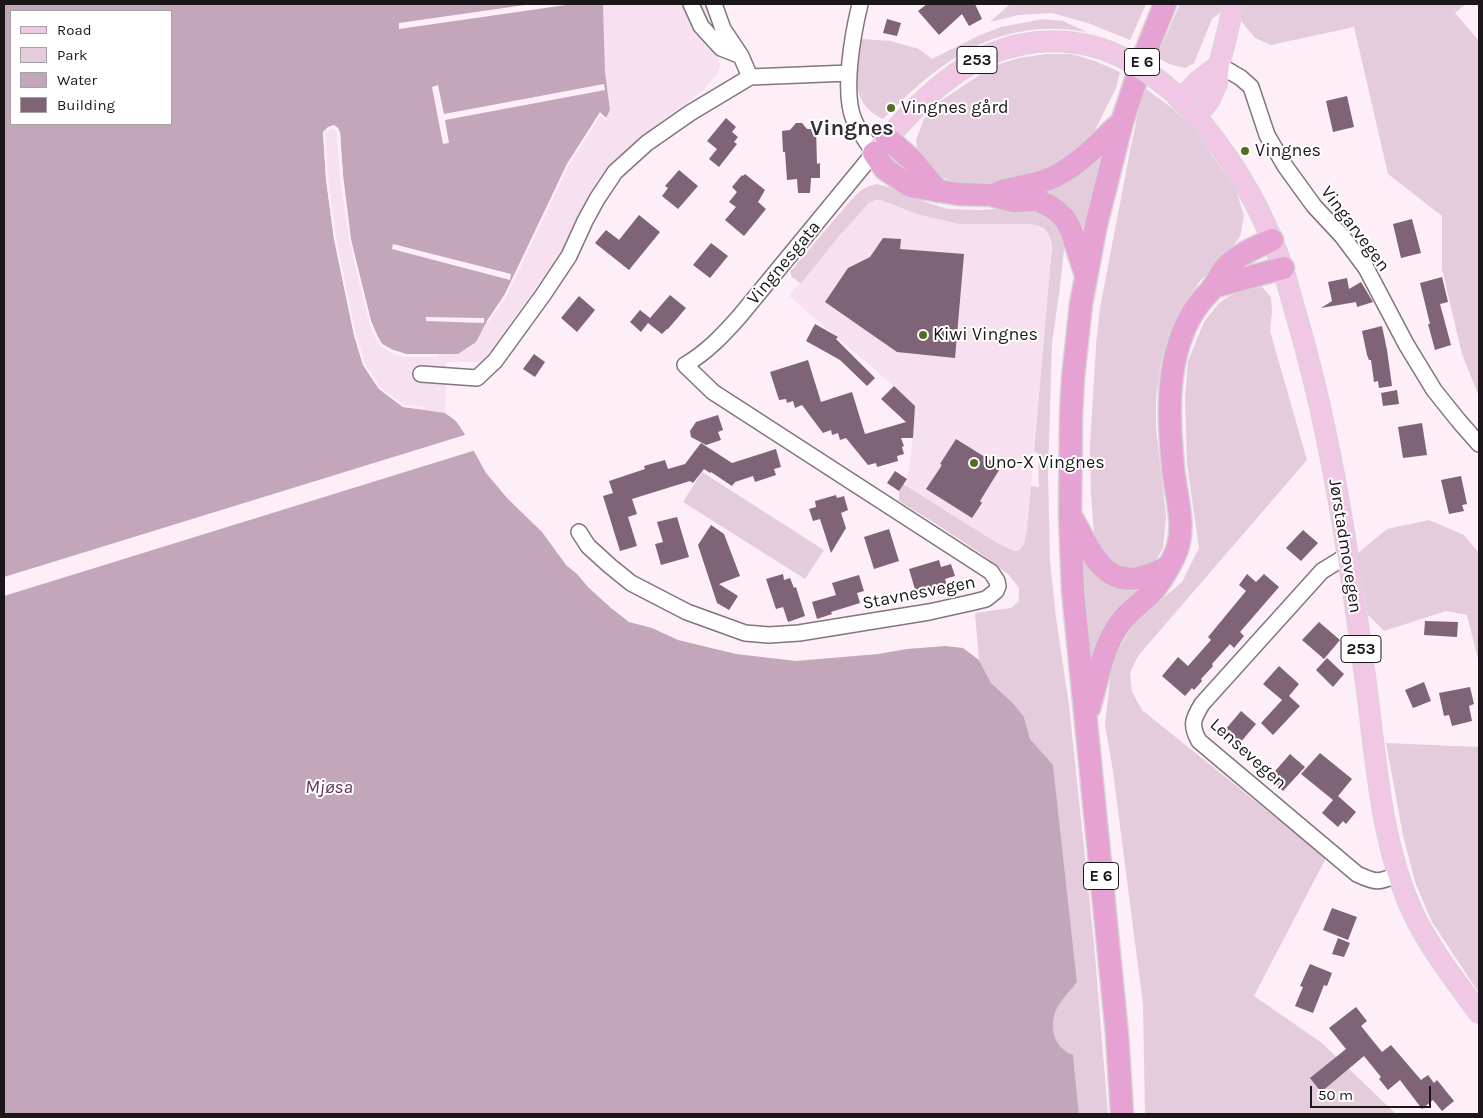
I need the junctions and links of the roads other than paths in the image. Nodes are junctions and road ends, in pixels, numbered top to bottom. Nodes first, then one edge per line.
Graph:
1 (690, 4) edge
2 (714, 4) edge
3 (860, 4) edge
4 (1165, 4) edge
5 (1234, 4) edge
6 (741, 56) junction
7 (1219, 65) junction
8 (849, 73) junction
9 (750, 77) junction
10 (1177, 96) junction
11 (1197, 117) junction
12 (1122, 122) junction
13 (881, 146) junction
14 (991, 195) junction
15 (1272, 240) junction
16 (1283, 268) junction
17 (1086, 274) junction
18 (1213, 287) junction
19 (686, 365) joint
20 (421, 374) dead end
21 (1479, 444) edge
22 (1070, 515) junction
23 (579, 532) dead end
24 (1348, 555) junction
25 (1168, 567) junction
26 (1086, 718) junction
27 (1398, 874) junction
28 (1479, 1012) edge
29 (1122, 1114) edge

1 - 6 street
2 - 6 street
3 - 8 street
4 - 12 highway, E 6
5 - 7 main road
6 - 9 street
7 - 10 main road
7 - 11 main road
7 - 21 street, Vingarvegen
8 - 9 street
8 - 13 street
9 - 20 street
10 - 11 main road, Jørstadmovegen / 253
10 - 13 main road, Vingnesgata / 253, bridge
11 - 15 main road, Jørstadmovegen / 253
12 - 14 highway
12 - 17 highway, E 6
13 - 14 highway
13 - 19 street, Vingnesgata
14 - 17 highway
15 - 16 main road, Jørstadmovegen / 253
15 - 18 highway
16 - 18 highway
16 - 24 main road, Jørstadmovegen / 253
17 - 22 highway, E 6
18 - 25 highway
19 - 23 street, Stavnesvegen
22 - 25 highway
22 - 26 highway, E 6
24 - 27 main road, Jørstadmovegen / 253
24 - 27 street, Lensevegen
25 - 26 highway
26 - 29 highway, E 6
27 - 28 main road, Jørstadmovegen / 253

